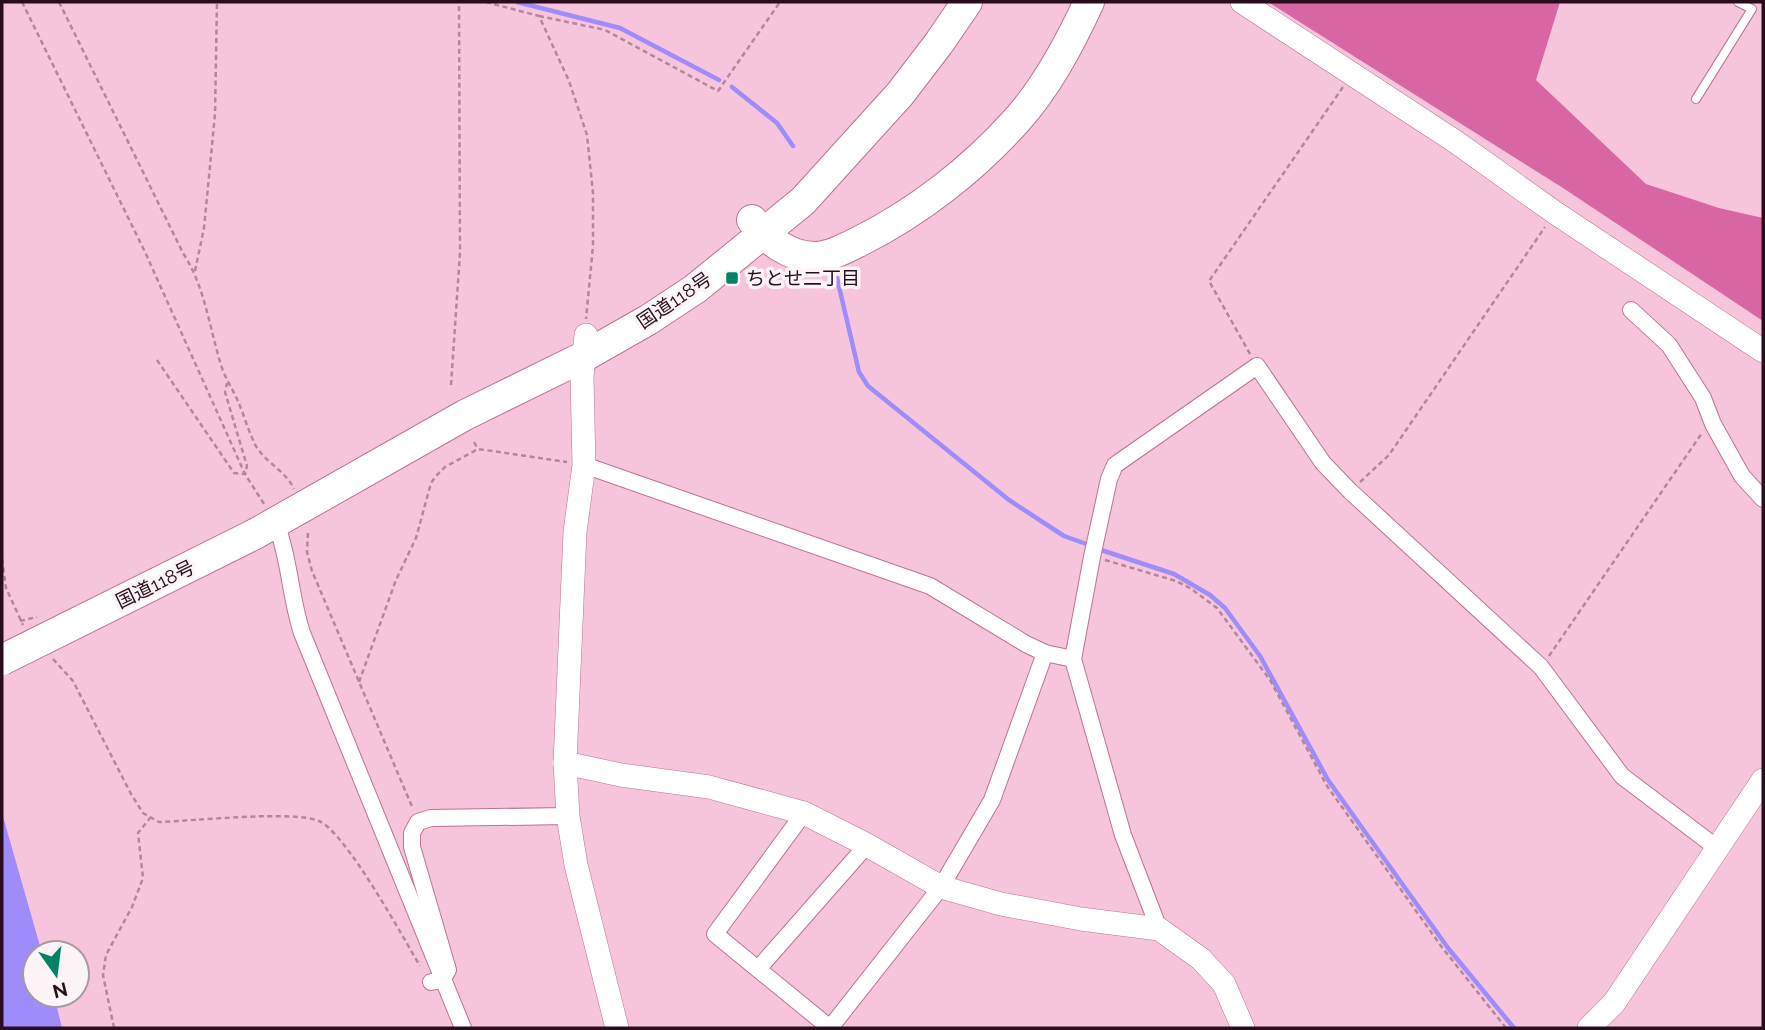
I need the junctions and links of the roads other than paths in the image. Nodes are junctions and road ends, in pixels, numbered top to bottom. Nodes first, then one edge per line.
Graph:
1 (944, 2) edge
2 (967, 2) edge
3 (1089, 2) edge
4 (1242, 2) edge
5 (1738, 2) edge
6 (1696, 99) dead end
7 (757, 227) junction
8 (1631, 310) dead end
9 (584, 346) junction
10 (1763, 351) edge
11 (584, 465) junction
12 (1763, 499) edge
13 (270, 530) junction
14 (1045, 653) junction
15 (1073, 659) junction
16 (2, 660) edge
17 (565, 763) junction
18 (1763, 780) edge
19 (804, 813) junction
20 (568, 816) junction
21 (867, 845) junction
22 (1717, 848) junction
23 (941, 887) junction
24 (1159, 929) junction
25 (758, 969) junction
26 (436, 981) junction
27 (463, 1028) edge
28 (617, 1028) edge
29 (1243, 1028) edge
30 (1589, 1028) edge

1 - 7 highway, 国道118号
2 - 7 highway, 国道118号
3 - 7 highway
4 - 10 street
5 - 6 lane
7 - 9 highway, 国道118号
8 - 12 street
9 - 11 street
9 - 13 highway, 国道118号
11 - 14 street
11 - 17 street
13 - 16 highway, 国道118号, bridge
13 - 26 street
14 - 15 street
14 - 23 street
15 - 22 street
15 - 24 street
17 - 19 street
17 - 20 street
18 - 22 street
19 - 21 street
19 - 25 street
20 - 26 street
20 - 28 street
21 - 23 street
21 - 25 street
22 - 30 street
23 - 24 street
23 - 25 street
24 - 29 street
26 - 27 street

